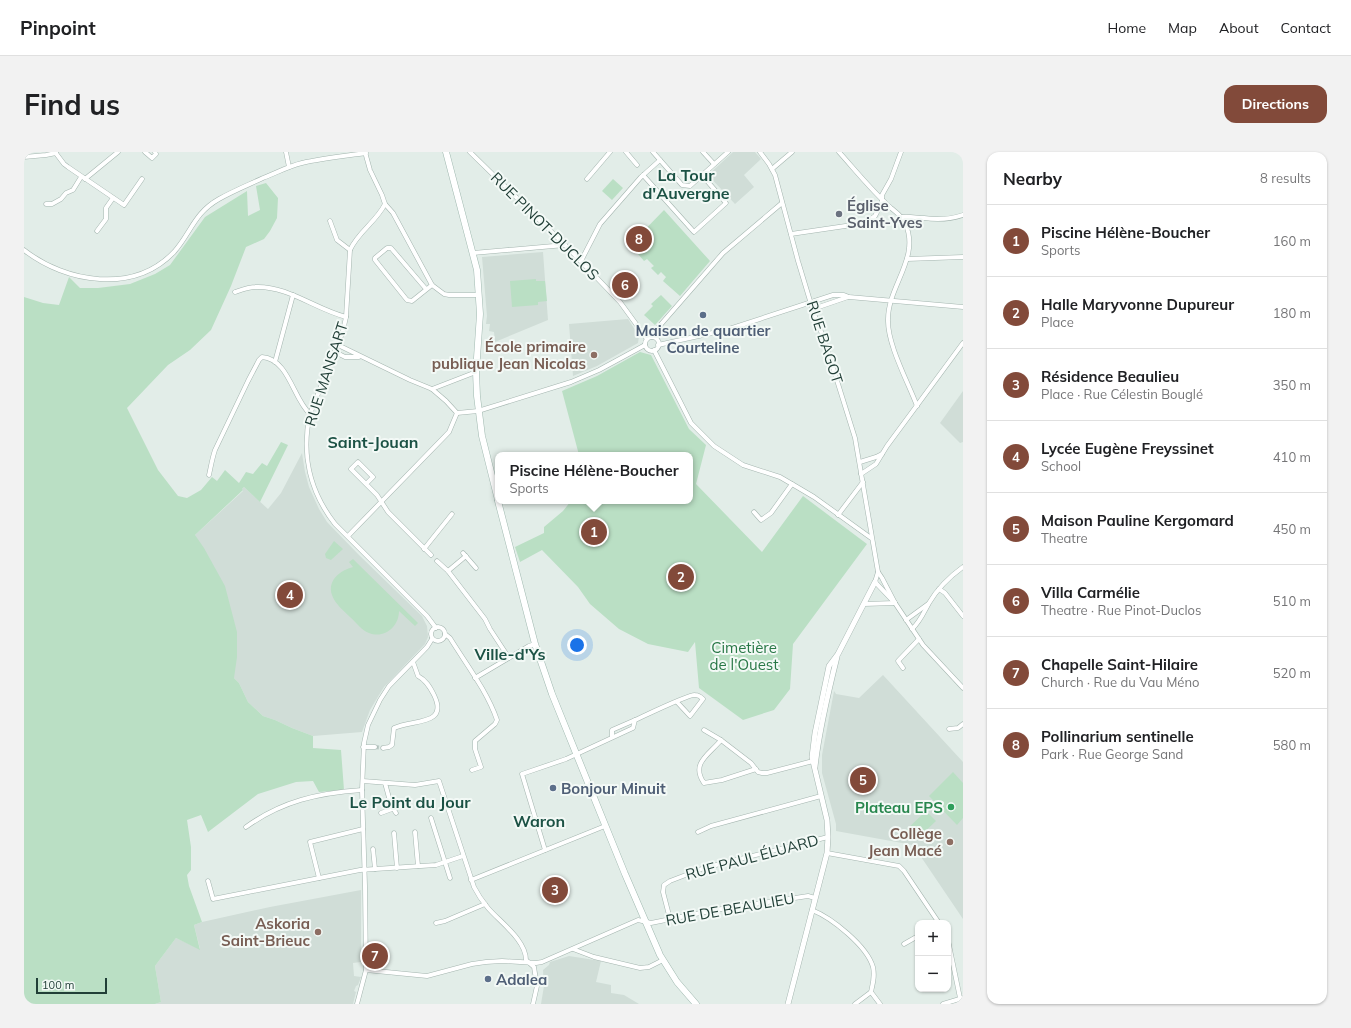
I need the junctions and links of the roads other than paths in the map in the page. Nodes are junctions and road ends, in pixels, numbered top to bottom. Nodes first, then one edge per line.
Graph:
1 (56, 152) edge
2 (118, 152) edge
3 (145, 152) edge
4 (155, 152) edge
5 (286, 152) edge
6 (365, 152) edge
7 (446, 152) edge
8 (470, 152) edge
9 (610, 152) edge
10 (626, 152) edge
11 (703, 152) edge
12 (728, 152) edge
13 (760, 152) edge
14 (792, 152) edge
15 (839, 152) edge
16 (901, 152) edge
17 (654, 153) edge
18 (33, 154) edge
19 (24, 157) edge
20 (660, 160) junction
21 (714, 164) junction
22 (637, 165) dead end
23 (289, 167) junction
24 (772, 168) junction
25 (643, 175) junction
26 (702, 175) junction
27 (83, 178) junction
28 (142, 179) dead end
29 (587, 179) dead end
30 (113, 198) junction
31 (882, 199) junction
32 (782, 203) junction
33 (46, 204) dead end
34 (385, 204) junction
35 (963, 215) edge
36 (902, 217) junction
37 (330, 221) dead end
38 (97, 231) dead end
39 (791, 234) junction
40 (565, 245) junction
41 (24, 250) edge
42 (350, 250) junction
43 (473, 254) junction
44 (963, 257) edge
45 (907, 259) junction
46 (581, 261) junction
47 (432, 285) junction
48 (426, 290) junction
49 (235, 292) dead end
50 (293, 295) junction
51 (479, 295) junction
52 (849, 297) junction
53 (891, 300) junction
54 (811, 303) junction
55 (963, 307) edge
56 (813, 309) junction
57 (346, 317) junction
58 (652, 337) junction
59 (647, 339) junction
60 (963, 343) edge
61 (338, 345) junction
62 (645, 345) junction
63 (658, 345) junction
64 (654, 350) junction
65 (335, 352) junction
66 (364, 358) junction
67 (275, 362) junction
68 (476, 372) junction
69 (432, 389) junction
70 (917, 406) junction
71 (478, 411) junction
72 (457, 413) junction
73 (310, 414) junction
74 (884, 453) junction
75 (860, 462) junction
76 (209, 474) dead end
77 (861, 474) junction
78 (863, 482) junction
79 (366, 484) junction
80 (792, 484) junction
81 (495, 489) edge
82 (382, 502) junction
83 (499, 504) edge
84 (754, 512) dead end
85 (452, 514) dead end
86 (838, 515) junction
87 (348, 536) junction
88 (871, 538) junction
89 (424, 549) junction
90 (431, 555) dead end
91 (437, 561) dead end
92 (963, 567) edge
93 (476, 568) dead end
94 (448, 571) junction
95 (878, 572) junction
96 (876, 582) junction
97 (939, 589) junction
98 (895, 603) junction
99 (864, 604) junction
100 (929, 604) junction
101 (963, 616) edge
102 (906, 620) junction
103 (436, 628) junction
104 (912, 628) junction
105 (445, 634) junction
106 (432, 639) junction
107 (919, 640) junction
108 (535, 644) junction
109 (838, 654) junction
110 (509, 658) junction
111 (413, 662) junction
112 (903, 668) dead end
113 (475, 678) junction
114 (963, 688) edge
115 (677, 702) junction
116 (963, 724) edge
117 (949, 729) dead end
118 (704, 730) dead end
119 (721, 740) junction
120 (363, 747) junction
121 (375, 747) tunnel mouth
122 (383, 748) dead end
123 (576, 754) junction
124 (812, 761) junction
125 (472, 770) dead end
126 (756, 770) junction
127 (815, 772) junction
128 (363, 781) junction
129 (386, 783) junction
130 (362, 790) junction
131 (821, 796) junction
132 (392, 809) junction
133 (381, 813) dead end
134 (396, 813) dead end
135 (431, 818) dead end
136 (605, 826) junction
137 (246, 828) dead end
138 (363, 828) junction
139 (415, 832) dead end
140 (698, 832) dead end
141 (394, 833) dead end
142 (828, 837) junction
143 (373, 849) dead end
144 (545, 850) junction
145 (827, 853) junction
146 (463, 856) junction
147 (445, 862) junction
148 (418, 866) junction
149 (397, 868) junction
150 (375, 869) junction
151 (364, 870) junction
152 (319, 878) junction
153 (450, 878) dead end
154 (471, 880) junction
155 (208, 881) dead end
156 (815, 898) junction
157 (485, 904) junction
158 (812, 910) junction
159 (670, 919) junction
160 (936, 920) edge
161 (644, 922) junction
162 (436, 923) dead end
163 (915, 938) edge
164 (904, 944) dead end
165 (572, 949) junction
166 (951, 952) edge
167 (663, 960) junction
168 (530, 963) junction
169 (366, 970) junction
170 (871, 992) junction
171 (962, 998) edge
172 (357, 1004) edge
173 (533, 1004) edge
174 (696, 1004) edge
175 (788, 1004) edge
176 (855, 1004) edge
177 (880, 1004) edge
178 (943, 1004) edge

1 - 18 street
1 - 27 street
2 - 27 street
3 - 4 street
5 - 23 street
6 - 23 street
6 - 34 street
7 - 43 main road
8 - 40 street, RUE PINOT-DUCLOS
9 - 29 street
10 - 22 street
11 - 21 street
12 - 21 street
13 - 24 street, RUE BAGOT
14 - 24 street
15 - 31 street
16 - 31 street
17 - 20 street
18 - 19 street
20 - 25 street
20 - 26 street
21 - 26 street
23 - 41 street
24 - 32 street, RUE BAGOT
25 - 26 street
25 - 46 street
27 - 30 street
27 - 33 street
28 - 30 street
30 - 38 street
31 - 36 street
31 - 39 street
32 - 39 street, RUE BAGOT
32 - 58 street
34 - 42 street
34 - 47 street
35 - 36 street
36 - 45 street
37 - 42 street
39 - 54 street, RUE BAGOT
40 - 43 street
40 - 46 street, RUE PINOT-DUCLOS
42 - 57 street, RUE MANSART
43 - 51 main road
44 - 45 street
45 - 53 street
46 - 59 street, RUE PINOT-DUCLOS
47 - 48 street
47 - 51 street
48 - 48 street
49 - 50 street
50 - 57 street
50 - 67 street
51 - 68 main road
52 - 53 street
52 - 54 street
52 - 56 street
53 - 55 street
53 - 70 street
54 - 56 street, RUE BAGOT
54 - 63 street
56 - 75 street, RUE BAGOT
57 - 61 street, RUE MANSART
58 - 59 street
58 - 63 street
59 - 62 street
60 - 70 street
61 - 65 street, RUE MANSART
61 - 66 street
62 - 64 street
62 - 71 street
63 - 64 street
64 - 80 street
65 - 66 street
65 - 73 street, RUE MANSART
66 - 69 street
67 - 73 street
67 - 76 street
68 - 69 street
68 - 71 main road
69 - 72 street
70 - 74 street
71 - 72 street
71 - 81 main road
72 - 82 street
73 - 87 street, RUE MANSART
74 - 75 street
74 - 77 street
75 - 77 street, RUE BAGOT
77 - 78 street, RUE BAGOT
78 - 86 street
78 - 88 street, RUE BAGOT
79 - 79 street
79 - 82 street
80 - 84 street
80 - 86 street
82 - 87 street
82 - 89 street
83 - 108 main road
85 - 89 street
86 - 88 street
87 - 103 street, RUE MANSART
88 - 95 street, RUE BAGOT
89 - 90 street
91 - 94 street
92 - 97 street
93 - 94 street
94 - 110 street
95 - 96 street
95 - 98 street
96 - 98 street
96 - 99 street
97 - 100 street
97 - 101 street
98 - 99 street
98 - 102 street
99 - 109 street
100 - 102 street
100 - 104 street
102 - 104 street
103 - 105 street
103 - 106 street
104 - 107 street
105 - 106 street
105 - 113 street
106 - 111 street
107 - 112 street
107 - 114 street
108 - 110 street
108 - 123 main road
109 - 124 street
109 - 127 street
110 - 113 street
111 - 120 street
111 - 122 street
113 - 125 street
115 - 115 street
115 - 123 street
116 - 117 street
118 - 119 street
119 - 126 street
119 - 126 street
120 - 121 street
120 - 128 street
123 - 136 main road
123 - 144 street
124 - 126 street
124 - 127 street
127 - 131 street
128 - 129 street
128 - 130 street
129 - 132 street
129 - 146 street
130 - 137 street
130 - 138 street
131 - 140 street
131 - 142 street
132 - 133 street
132 - 134 street
135 - 147 street
136 - 144 street
136 - 161 main road
138 - 151 street
138 - 152 street
139 - 148 street
141 - 149 street
142 - 145 street
142 - 159 street, RUE PAUL ÉLUARD
143 - 150 street
144 - 154 street
145 - 156 street
145 - 160 street
146 - 147 street
146 - 154 street
147 - 148 street
147 - 153 street
148 - 149 street
149 - 150 street
150 - 151 street
151 - 152 street
151 - 169 street
152 - 155 street
154 - 157 street
156 - 158 street
156 - 159 street, RUE DE BEAULIEU
157 - 162 street
157 - 168 street
158 - 170 street
158 - 175 street
159 - 161 street, RUE DE BEAULIEU
161 - 165 street, RUE DE BEAULIEU
161 - 167 main road
163 - 164 street
165 - 167 street
165 - 168 street, RUE DE BEAULIEU
166 - 171 street
167 - 174 main road
168 - 169 street, RUE DE BEAULIEU
168 - 173 street
169 - 172 street
170 - 176 street
170 - 177 street
171 - 178 street

